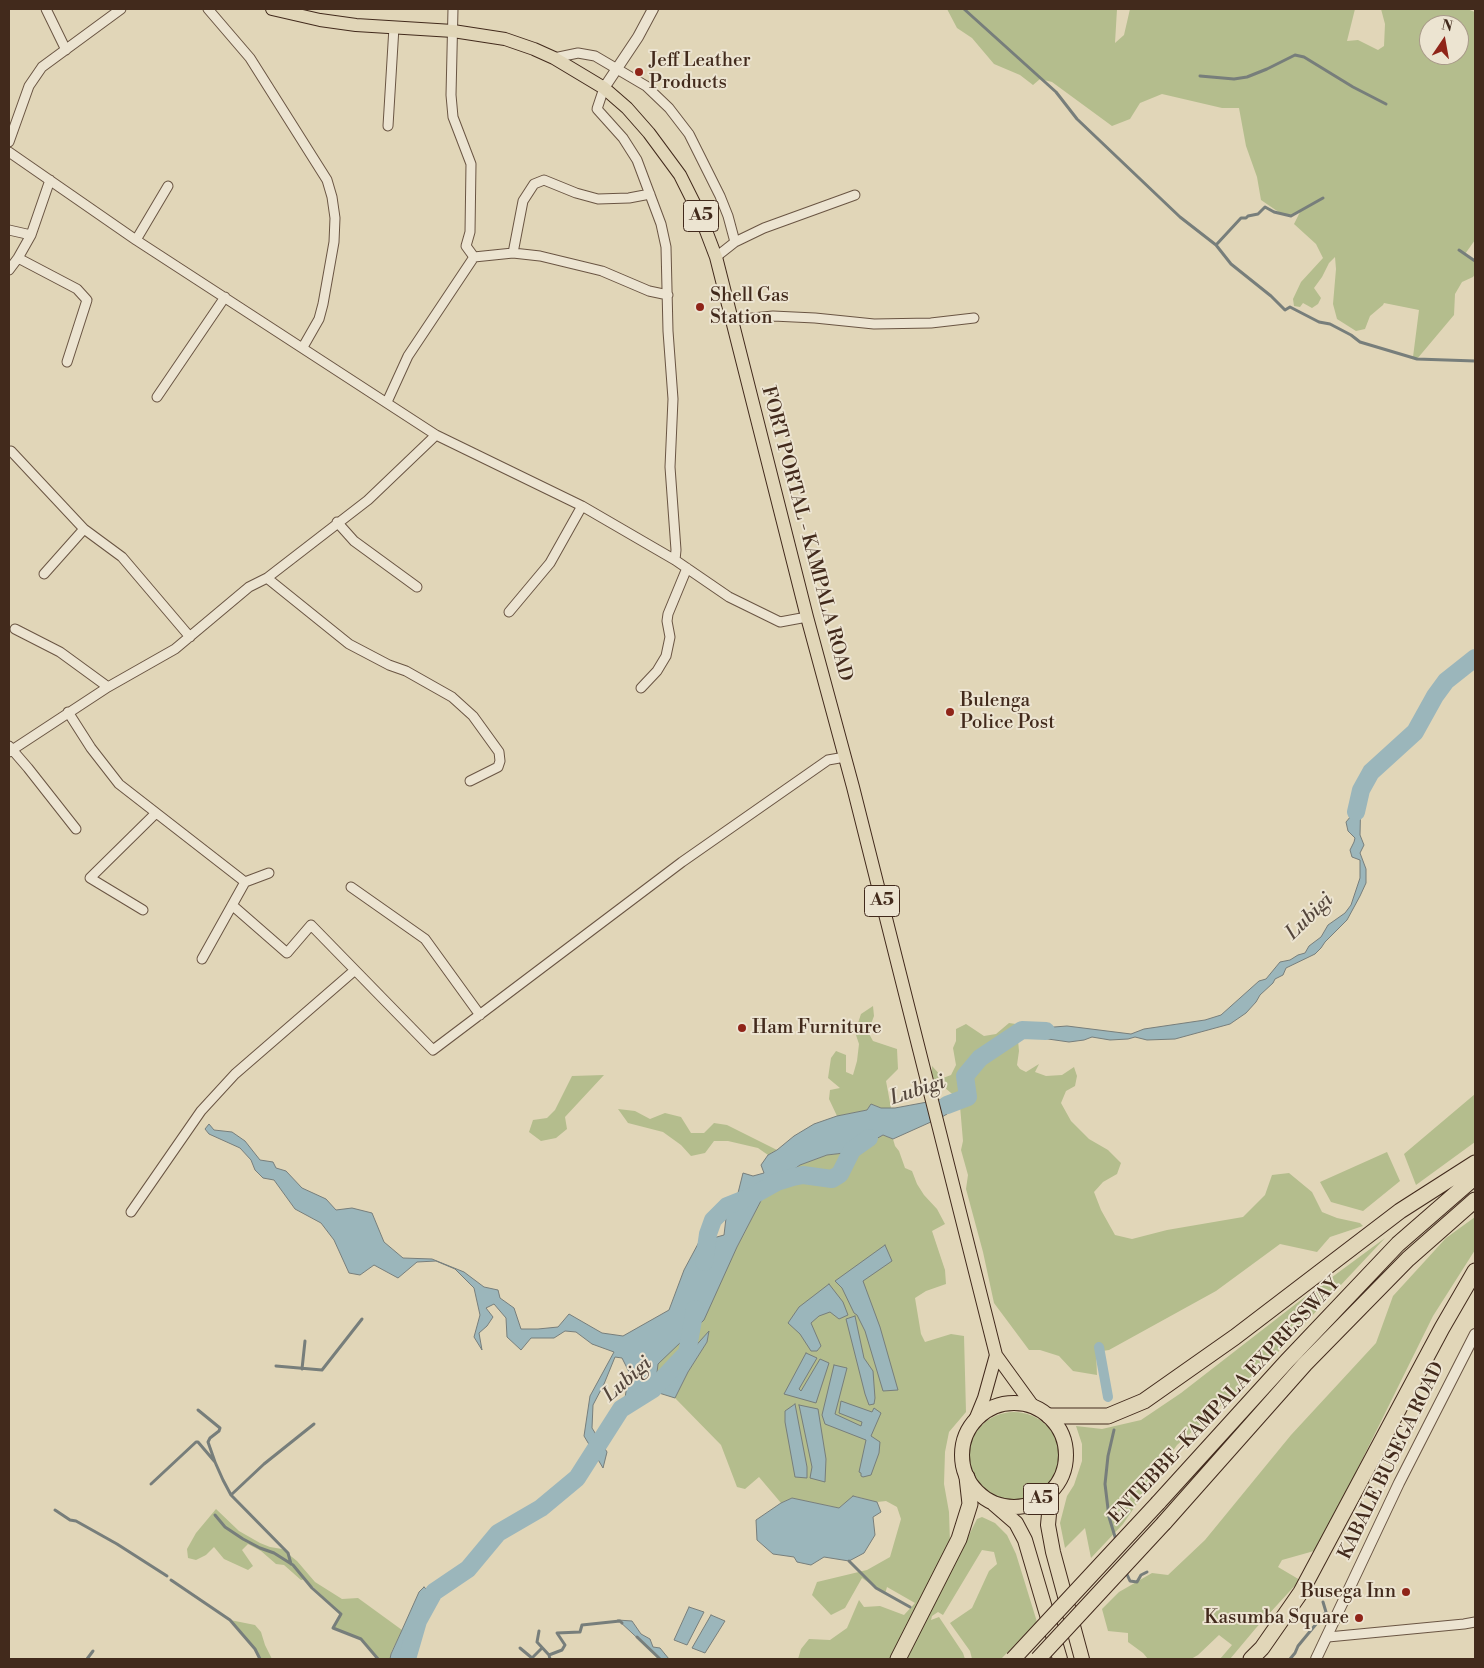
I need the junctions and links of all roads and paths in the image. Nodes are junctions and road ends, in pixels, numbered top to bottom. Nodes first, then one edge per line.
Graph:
1 (46, 9) edge
2 (121, 9) edge
3 (208, 9) edge
4 (272, 9) edge
5 (653, 9) edge
6 (455, 10) edge
7 (394, 27) junction
8 (453, 31) junction
9 (66, 50) junction
10 (554, 58) junction
11 (617, 67) junction
12 (604, 88) junction
13 (388, 126) dead end
14 (9, 142) edge
15 (9, 152) edge
16 (50, 180) junction
17 (168, 186) dead end
18 (650, 194) junction
19 (855, 196) dead end
20 (9, 230) edge
21 (30, 236) junction
22 (136, 240) junction
23 (735, 242) junction
24 (513, 253) junction
25 (474, 257) junction
26 (716, 257) junction
27 (18, 258) junction
28 (9, 270) edge
29 (668, 295) junction
30 (225, 297) junction
31 (974, 318) dead end
32 (732, 320) junction
33 (303, 347) junction
34 (67, 362) dead end
35 (157, 396) dead end
36 (387, 402) junction
37 (436, 434) junction
38 (11, 451) dead end
39 (582, 506) junction
40 (337, 522) junction
41 (84, 530) junction
42 (675, 560) junction
43 (687, 568) junction
44 (44, 574) dead end
45 (267, 578) junction
46 (417, 587) dead end
47 (509, 612) dead end
48 (807, 617) junction
49 (15, 630) dead end
50 (190, 636) junction
51 (108, 687) junction
52 (641, 688) dead end
53 (68, 712) junction
54 (10, 750) edge
55 (845, 757) junction
56 (470, 781) dead end
57 (156, 813) junction
58 (76, 829) dead end
59 (269, 873) dead end
60 (245, 882) junction
61 (351, 887) dead end
62 (232, 906) junction
63 (144, 910) dead end
64 (202, 959) dead end
65 (355, 970) junction
66 (480, 1015) junction
67 (1475, 1163) edge
68 (1475, 1177) edge
69 (1475, 1200) edge
70 (131, 1212) dead end
71 (1475, 1271) edge
72 (1475, 1334) edge
73 (996, 1355) junction
74 (1033, 1406) junction
75 (1049, 1416) junction
76 (975, 1420) junction
77 (967, 1477) junction
78 (1051, 1492) junction
79 (992, 1502) junction
80 (1475, 1622) edge
81 (1328, 1637) junction
82 (898, 1659) edge
83 (1013, 1659) edge
84 (1038, 1659) edge
85 (1060, 1659) edge
86 (1082, 1659) edge
87 (1251, 1659) edge
88 (1316, 1659) edge

1 - 9 street
2 - 9 street
3 - 33 street
4 - 7 main road, FORT PORTAL - KAMPALA ROAD / A5
5 - 11 street
6 - 8 street
7 - 8 main road, FORT PORTAL - KAMPALA ROAD / A5
7 - 13 street
8 - 10 main road, FORT PORTAL - KAMPALA ROAD / A5
8 - 25 street
9 - 14 street
10 - 11 street
10 - 12 main road, FORT PORTAL - KAMPALA ROAD / A5
11 - 12 street
11 - 23 street
12 - 18 street
12 - 26 main road, FORT PORTAL - KAMPALA ROAD / A5
15 - 16 street
16 - 21 street
16 - 22 street
17 - 22 street
18 - 24 street
18 - 29 street
19 - 23 street
20 - 21 street
21 - 27 street
22 - 30 street
23 - 26 street
24 - 25 street
24 - 29 street
25 - 36 street
26 - 32 main road, FORT PORTAL - KAMPALA ROAD / A5
27 - 28 street
27 - 34 street
29 - 42 street
30 - 33 street
30 - 35 street
31 - 32 street
32 - 48 main road, FORT PORTAL - KAMPALA ROAD / A5
33 - 36 street
36 - 37 street
37 - 39 street
37 - 40 street
38 - 41 street
39 - 42 street
39 - 47 street
40 - 45 street
40 - 46 street
41 - 44 street
41 - 50 street
42 - 43 street
43 - 48 street
43 - 52 street
45 - 50 street
45 - 56 street
48 - 55 main road, FORT PORTAL - KAMPALA ROAD / A5
49 - 51 street
50 - 51 street
51 - 53 street
53 - 54 street
53 - 57 street
54 - 58 street
55 - 66 street
55 - 73 main road, FORT PORTAL - KAMPALA ROAD / A5
57 - 60 street
57 - 63 street
59 - 60 street
60 - 62 street
61 - 66 street
62 - 64 street
62 - 65 street
65 - 66 street
65 - 70 street
67 - 75 highway
68 - 83 highway, ENTEBBE–KAMPALA EXPRESSWAY, bridge
69 - 84 highway, ENTEBBE–KAMPALA EXPRESSWAY, bridge
71 - 87 highway
72 - 81 street, KABALE BUSEGA ROAD
73 - 74 main road, A5
73 - 76 main road, A5
74 - 75 highway, A5
74 - 76 highway, A5
75 - 78 highway, A5
76 - 77 highway, A5
77 - 79 highway, A5
77 - 82 highway
78 - 79 highway, A5
78 - 86 highway, A5
79 - 85 highway, A5
80 - 81 street
81 - 88 street, KABALE BUSEGA ROAD

